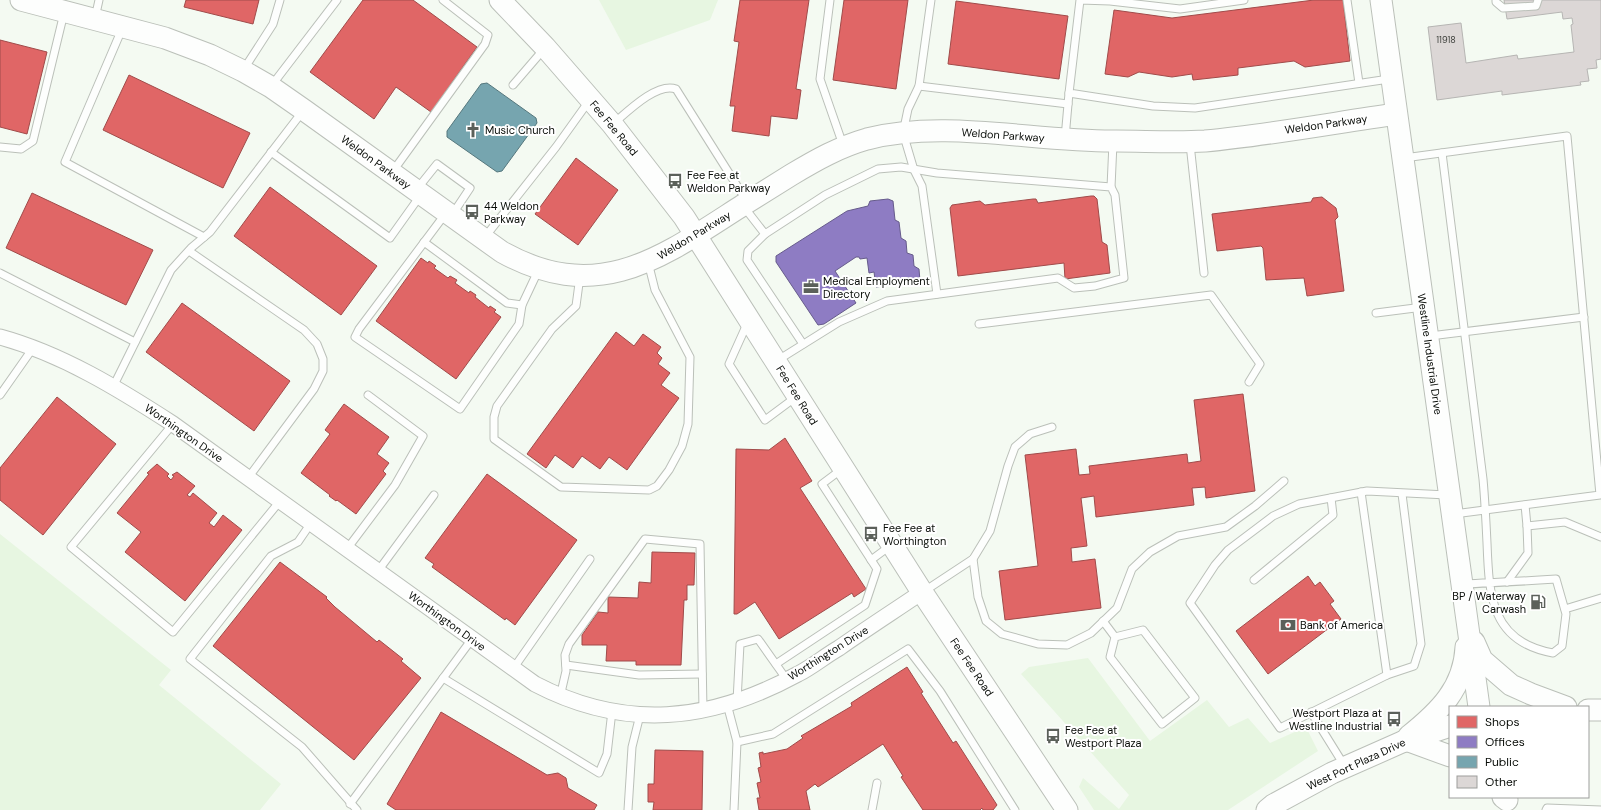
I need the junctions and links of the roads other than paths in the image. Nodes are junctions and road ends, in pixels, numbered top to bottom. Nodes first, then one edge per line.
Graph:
1 (21, 0) edge
2 (280, 0) edge
3 (337, 0) edge
4 (443, 0) edge
5 (500, 0) edge
6 (830, 0) edge
7 (931, 0) edge
8 (1076, 0) edge
9 (1080, 0) edge
10 (1244, 0) edge
11 (1347, 0) edge
12 (1381, 0) edge
13 (1496, 0) edge
14 (1538, 0) edge
15 (97, 9) edge
16 (65, 11) junction
17 (123, 26) junction
18 (545, 47) junction
19 (243, 71) junction
20 (1391, 79) junction
21 (1359, 84) junction
22 (513, 85) dead end
23 (919, 86) junction
24 (271, 87) junction
25 (1069, 92) junction
26 (591, 99) junction
27 (1068, 104) junction
28 (304, 110) junction
29 (1396, 114) junction
30 (612, 124) junction
31 (903, 134) junction
32 (1065, 139) junction
33 (1113, 141) junction
34 (1189, 141) junction
35 (0, 147) edge
36 (844, 147) junction
37 (271, 152) junction
38 (1442, 153) junction
39 (1402, 158) junction
40 (914, 170) junction
41 (391, 173) junction
42 (1111, 187) junction
43 (418, 193) junction
44 (745, 203) junction
45 (448, 215) junction
46 (766, 234) junction
47 (697, 236) junction
48 (204, 237) junction
49 (483, 240) junction
50 (424, 242) junction
51 (189, 251) junction
52 (648, 262) junction
53 (539, 269) junction
54 (0, 273) edge
55 (1204, 273) dead end
56 (580, 275) junction
57 (937, 294) junction
58 (522, 305) junction
59 (1423, 307) junction
60 (1376, 312) dead end
61 (1584, 317) junction
62 (749, 320) junction
63 (979, 324) dead end
64 (1466, 332) junction
65 (1427, 336) junction
66 (0, 337) edge
67 (135, 342) junction
68 (803, 344) junction
69 (34, 348) junction
70 (776, 361) junction
71 (1249, 382) dead end
72 (113, 387) junction
73 (0, 395) edge
74 (368, 395) dead end
75 (797, 395) junction
76 (173, 424) junction
77 (1052, 427) dead end
78 (844, 468) junction
79 (248, 478) junction
80 (1284, 481) dead end
81 (1361, 492) junction
82 (1402, 494) junction
83 (434, 495) dead end
84 (1331, 498) junction
85 (280, 501) junction
86 (1451, 505) junction
87 (1525, 505) junction
88 (1486, 510) junction
89 (311, 523) junction
90 (1527, 526) junction
91 (1601, 537) edge
92 (892, 544) junction
93 (347, 549) junction
94 (590, 559) dead end
95 (973, 559) junction
96 (871, 560) junction
97 (378, 571) junction
98 (1254, 580) dead end
99 (1507, 582) junction
100 (1489, 583) junction
101 (1462, 584) junction
102 (922, 592) junction
103 (1601, 598) edge
104 (1565, 609) junction
105 (1103, 621) junction
106 (1468, 624) junction
107 (1115, 637) junction
108 (472, 639) junction
109 (776, 664) junction
110 (566, 665) junction
111 (513, 669) junction
112 (702, 674) junction
113 (1387, 675) junction
114 (443, 678) junction
115 (787, 680) junction
116 (560, 697) junction
117 (732, 703) junction
118 (1480, 706) edge
119 (1563, 706) edge
120 (703, 710) junction
121 (1589, 710) edge
122 (1601, 710) edge
123 (612, 711) junction
124 (1311, 712) junction
125 (640, 715) junction
126 (1449, 726) edge
127 (1404, 741) junction
128 (738, 742) junction
129 (1449, 756) edge
130 (1346, 767) junction
131 (877, 783) dead end
132 (350, 804) junction
133 (357, 810) edge
134 (628, 810) edge
135 (734, 810) edge
136 (872, 810) edge
137 (1015, 810) edge
138 (1067, 810) edge
139 (1266, 810) edge
140 (1546, 810) edge
141 (1601, 810) edge

1 - 16 street, Weldon Parkway
2 - 19 lane
3 - 24 lane
4 - 41 lane
5 - 18 street, Fee Fee Road
6 - 36 lane
7 - 23 lane
8 - 9 lane
9 - 10 lane
9 - 25 lane
11 - 21 lane
12 - 20 street, Westline Industrial Drive
13 - 14 lane
15 - 16 street, Weldon Parkway
15 - 17 street, Weldon Parkway
16 - 35 lane
17 - 19 street, Weldon Parkway
17 - 48 lane
18 - 22 lane
18 - 26 street, Fee Fee Road
19 - 24 street, Weldon Parkway
20 - 21 lane
20 - 29 street, Westline Industrial Drive
21 - 25 lane
23 - 27 lane
23 - 31 lane
24 - 28 street, Weldon Parkway
25 - 27 lane
26 - 30 street, Fee Fee Road
26 - 49 lane
27 - 32 lane
28 - 37 lane
28 - 41 street, Weldon Parkway
29 - 34 street, Weldon Parkway
29 - 39 street, Westline Industrial Drive
30 - 44 lane
30 - 47 street, Fee Fee Road
31 - 32 street, Weldon Parkway
31 - 36 street, Weldon Parkway
31 - 40 lane
32 - 33 street, Weldon Parkway
33 - 34 street, Weldon Parkway
33 - 42 lane
34 - 55 lane
36 - 44 street, Weldon Parkway
37 - 43 lane
37 - 48 lane
38 - 39 lane
38 - 61 lane
38 - 64 lane
39 - 59 street, Westline Industrial Drive
40 - 42 lane
40 - 46 lane
40 - 57 lane
41 - 43 street, Weldon Parkway
42 - 57 lane
43 - 45 street, Weldon Parkway
43 - 45 lane
44 - 46 lane
44 - 47 street, Weldon Parkway
45 - 49 street, Weldon Parkway
45 - 50 lane
46 - 68 lane
47 - 52 street, Weldon Parkway
47 - 62 street, Fee Fee Road
48 - 51 lane
49 - 53 street, Weldon Parkway
50 - 58 lane
50 - 58 lane
51 - 67 lane
51 - 79 lane
52 - 56 street, Weldon Parkway
52 - 56 lane
53 - 56 street, Weldon Parkway
53 - 58 lane
54 - 67 lane
57 - 68 lane
59 - 60 lane
59 - 65 street, Westline Industrial Drive
61 - 64 lane
61 - 87 lane
62 - 70 street, Fee Fee Road
62 - 75 lane
63 - 71 lane
64 - 65 lane
64 - 88 lane
65 - 86 street, Westline Industrial Drive
66 - 69 street, Worthington Drive
67 - 72 lane
68 - 70 lane
69 - 72 street, Worthington Drive
69 - 73 lane
70 - 75 street, Fee Fee Road
72 - 76 street, Worthington Drive
74 - 93 lane
75 - 78 street, Fee Fee Road
76 - 79 street, Worthington Drive
76 - 85 lane
77 - 95 lane
78 - 92 street, Fee Fee Road
78 - 96 lane
79 - 85 street, Worthington Drive
80 - 105 lane
81 - 82 lane
81 - 84 lane
81 - 113 lane
82 - 86 lane
82 - 113 lane
83 - 97 lane
84 - 98 lane
84 - 124 lane
85 - 89 street, Worthington Drive
86 - 88 lane
86 - 101 street, Westline Industrial Drive
87 - 88 lane
87 - 90 lane
88 - 100 lane
89 - 93 street, Worthington Drive
89 - 132 lane
90 - 91 lane
90 - 99 lane
92 - 96 lane
92 - 102 street, Fee Fee Road
93 - 97 street, Worthington Drive
94 - 111 lane
95 - 102 lane
95 - 105 lane
96 - 109 lane
97 - 108 street, Worthington Drive
99 - 100 lane
99 - 104 lane
100 - 101 lane
100 - 104 lane
101 - 106 street, Westline Industrial Drive
102 - 115 street, Worthington Drive
102 - 138 street, Fee Fee Road
103 - 104 lane
105 - 107 lane
106 - 118 street, Westline Industrial Drive
106 - 119 street
106 - 127 street
107 - 107 lane
108 - 111 street, Worthington Drive
108 - 114 lane
109 - 115 lane
109 - 117 lane
110 - 112 lane
110 - 112 lane
110 - 116 lane
111 - 116 street, Worthington Drive
112 - 120 lane
113 - 124 lane
114 - 123 lane
114 - 132 lane
115 - 117 street, Worthington Drive
116 - 123 street, Worthington Drive
117 - 120 street, Worthington Drive
117 - 128 lane
120 - 125 street, Worthington Drive
121 - 122 street
123 - 125 street, Worthington Drive
124 - 130 lane
125 - 134 lane
126 - 127 street, West Port Plaza Drive
127 - 129 street
127 - 130 street, West Port Plaza Drive
128 - 135 lane
128 - 137 lane
130 - 139 street, West Port Plaza Drive
131 - 136 lane
132 - 133 lane
140 - 141 lane

